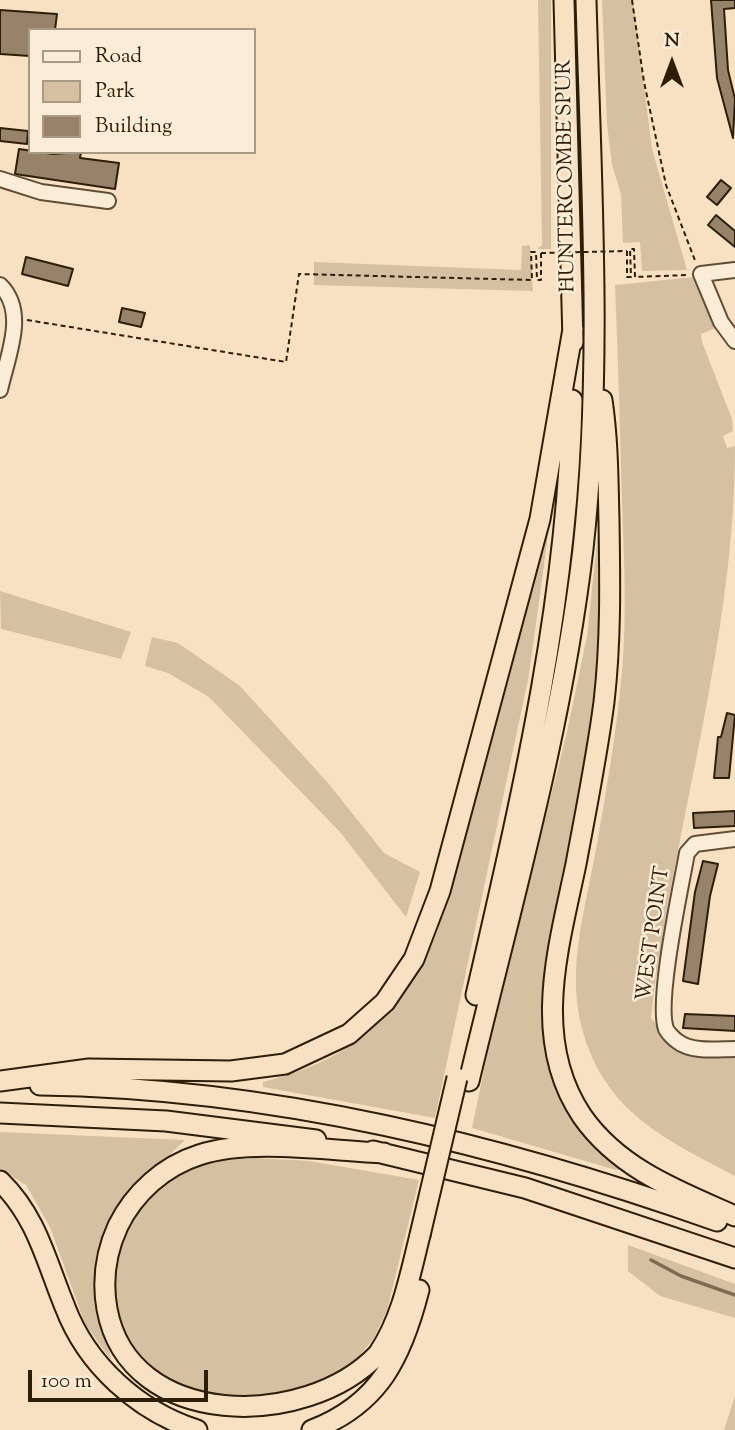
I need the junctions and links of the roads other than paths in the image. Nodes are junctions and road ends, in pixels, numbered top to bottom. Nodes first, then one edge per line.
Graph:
1 (564, 0) edge
2 (586, 0) edge
3 (0, 180) edge
4 (108, 201) dead end
5 (735, 270) edge
6 (0, 285) edge
7 (573, 329) junction
8 (735, 341) edge
9 (594, 351) junction
10 (0, 390) edge
11 (735, 839) edge
12 (735, 1049) edge
13 (463, 1079) junction
14 (0, 1083) edge
15 (0, 1114) edge
16 (384, 1153) junction
17 (0, 1181) edge
18 (735, 1216) edge
19 (735, 1227) edge
20 (425, 1236) junction
21 (735, 1258) edge
22 (197, 1430) edge
23 (312, 1430) edge

1 - 7 highway, HUNTERCOMBE SPUR
2 - 9 highway, HUNTERCOMBE SPUR
3 - 4 street
5 - 8 street
6 - 10 street
7 - 13 highway
7 - 14 highway
9 - 13 highway
9 - 18 highway
11 - 12 street, WEST POINT
13 - 20 highway
14 - 19 highway
15 - 16 highway
16 - 20 highway
16 - 21 highway
17 - 22 highway
20 - 23 highway

